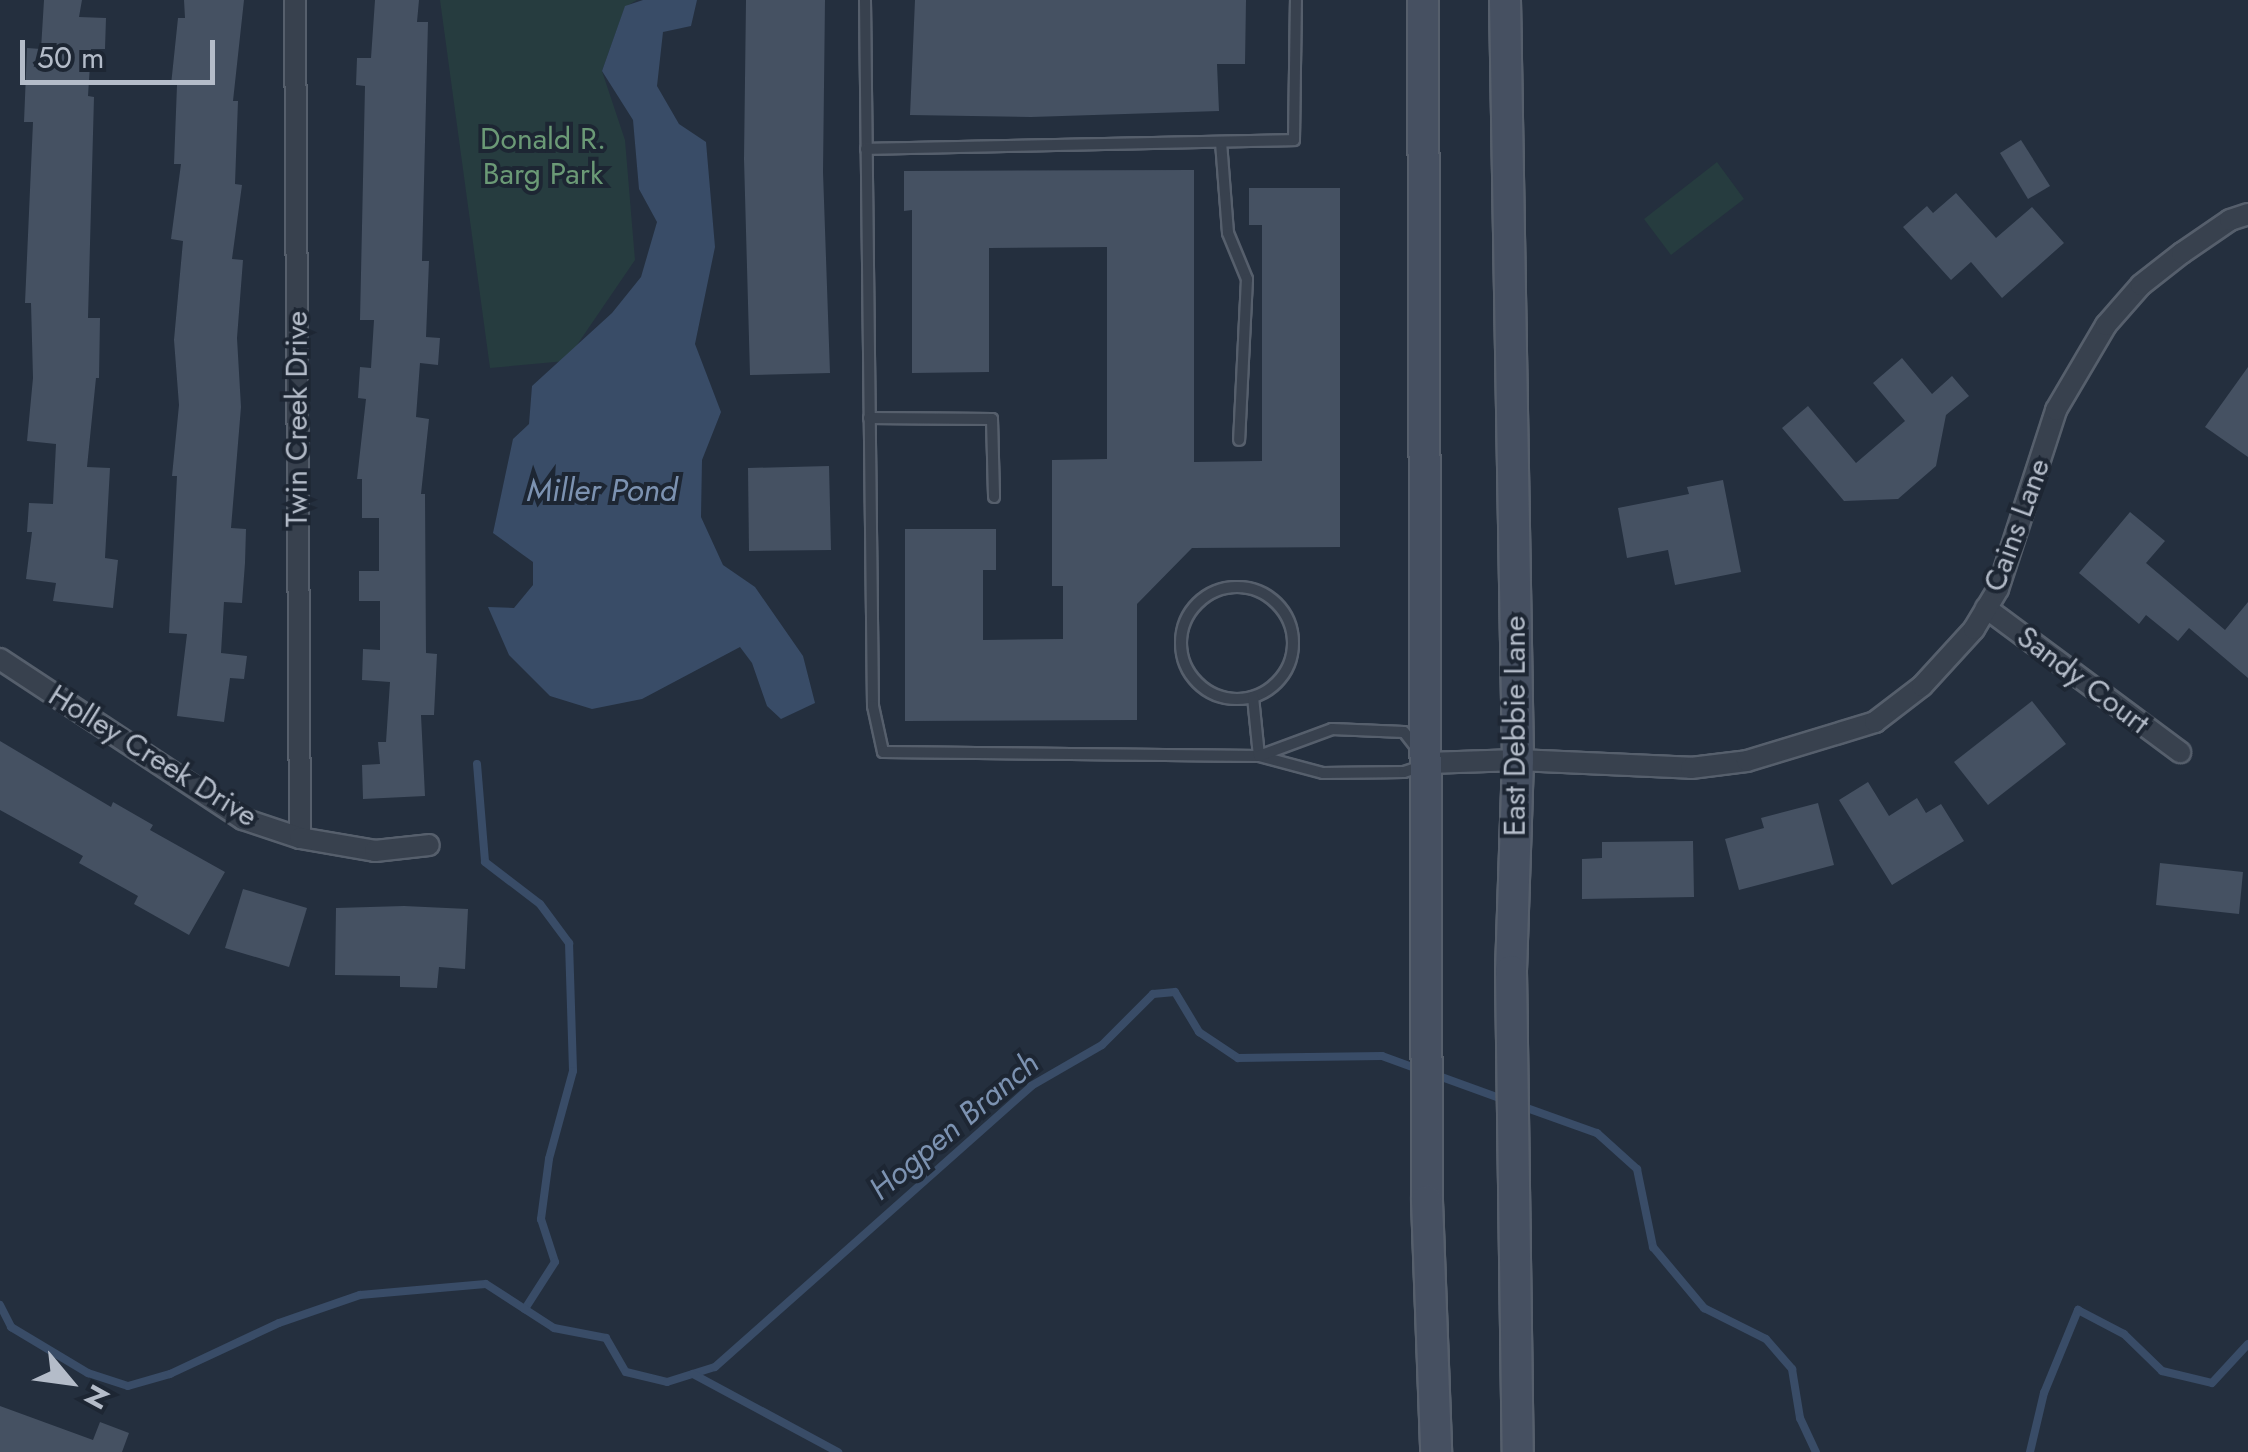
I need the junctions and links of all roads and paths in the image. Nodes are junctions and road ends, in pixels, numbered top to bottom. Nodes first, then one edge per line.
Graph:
1 (294, 0) edge
2 (865, 0) edge
3 (1296, 0) edge
4 (1423, 0) edge
5 (1505, 0) edge
6 (1221, 142) junction
7 (866, 150) junction
8 (2248, 214) edge
9 (869, 418) junction
10 (1239, 440) dead end
11 (994, 496) dead end
12 (1986, 608) junction
13 (0, 658) edge
14 (1253, 697) junction
15 (2180, 752) dead end
16 (1259, 756) junction
17 (1518, 760) junction
18 (1428, 764) junction
19 (300, 838) junction
20 (430, 844) dead end
21 (1436, 1452) edge
22 (1518, 1452) edge

1 - 19 street, Twin Creek Drive
2 - 7 lane
3 - 6 lane
4 - 18 main road
5 - 17 main road, East Debbie Lane
6 - 7 lane
6 - 10 lane
7 - 9 lane
8 - 12 street, Cains Lane
9 - 11 lane
9 - 16 lane
12 - 15 street, Sandy Court
12 - 17 street, Cains Lane
13 - 19 street, Holley Creek Drive
14 - 14 lane
14 - 16 lane
16 - 18 lane
16 - 18 lane
17 - 18 street, Cains Lane
17 - 22 main road, East Debbie Lane
18 - 21 main road
19 - 20 street, Holley Creek Drive

